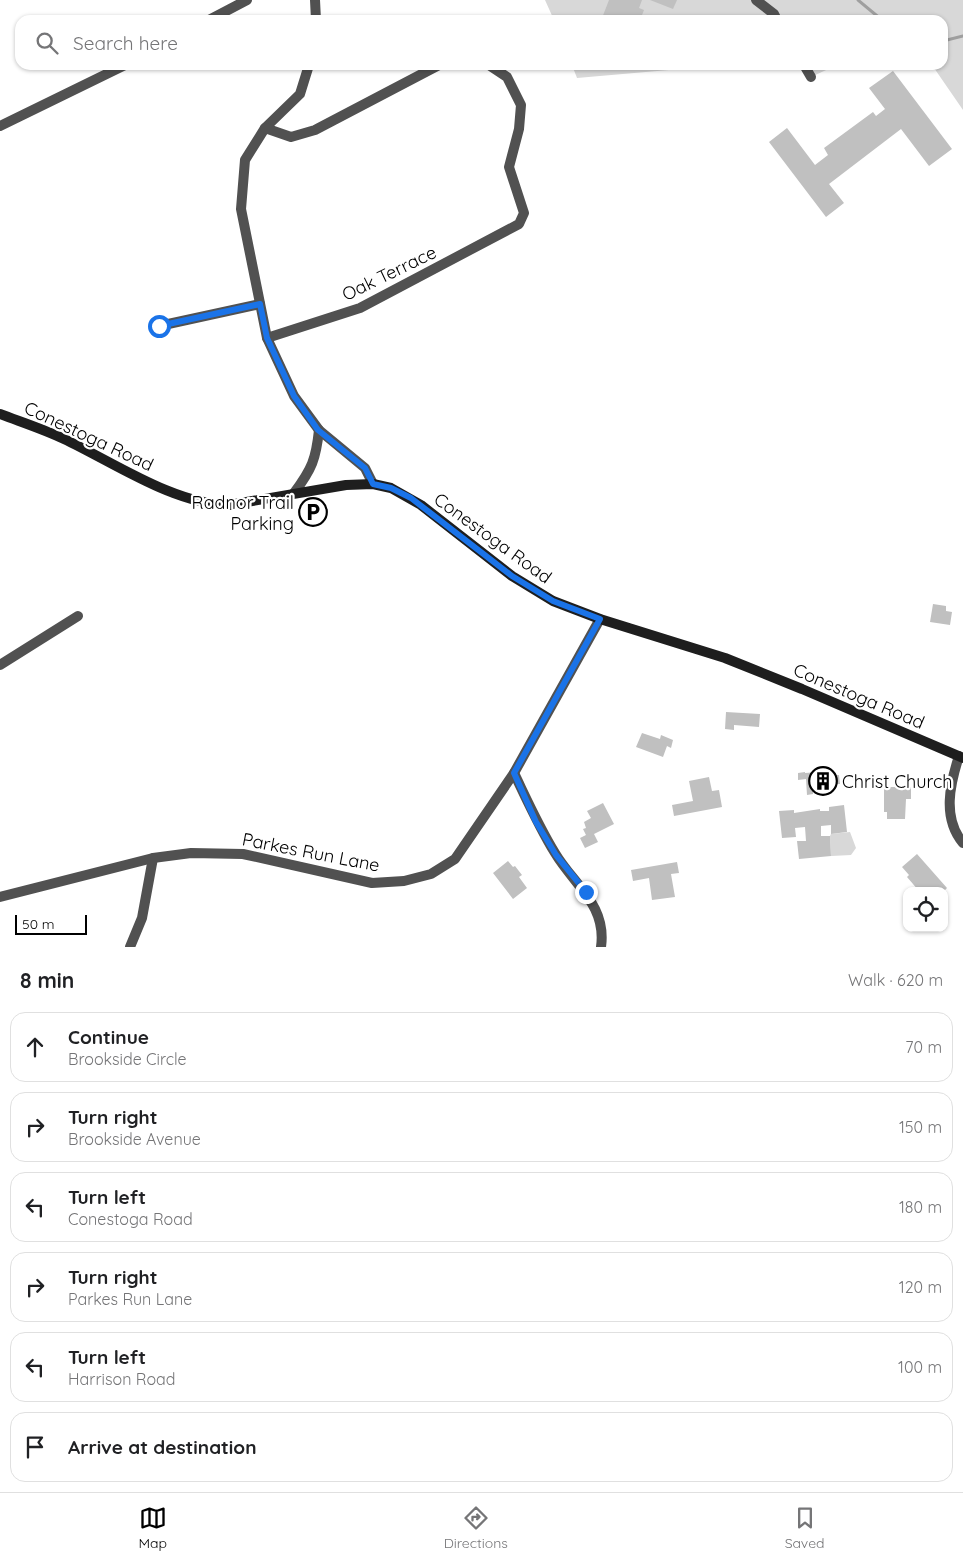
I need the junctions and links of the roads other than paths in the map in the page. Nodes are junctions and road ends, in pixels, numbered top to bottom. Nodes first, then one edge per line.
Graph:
1 (247, 0) edge
2 (315, 0) edge
3 (756, 0) edge
4 (218, 15) edge
5 (316, 15) edge
6 (775, 15) edge
7 (115, 70) edge
8 (307, 70) edge
9 (429, 70) edge
10 (496, 70) edge
11 (807, 70) edge
12 (811, 77) dead end
13 (0, 126) edge
14 (265, 128) junction
15 (260, 304) junction
16 (159, 326) dead end
17 (267, 338) junction
18 (0, 414) edge
19 (318, 430) junction
20 (373, 484) junction
21 (294, 493) junction
22 (78, 616) dead end
23 (600, 619) junction
24 (0, 664) edge
25 (961, 757) edge
26 (514, 773) junction
27 (963, 843) edge
28 (153, 858) junction
29 (2, 899) edge
30 (130, 947) edge
31 (601, 947) edge

1 - 4 street
2 - 5 street
3 - 6 street
7 - 13 street
8 - 14 street
9 - 14 street
10 - 17 street, Oak Terrace
11 - 12 street
14 - 15 street
15 - 16 street
15 - 17 street
17 - 19 street
18 - 21 main road, Conestoga Road
19 - 20 street
19 - 21 street
20 - 21 main road, Conestoga Road
20 - 23 main road, Conestoga Road
22 - 24 street
23 - 25 main road, Conestoga Road
23 - 26 street, Parkes Run Lane
25 - 27 street
26 - 28 street, Parkes Run Lane
26 - 31 street
28 - 29 street, Parkes Run Lane
28 - 30 street

